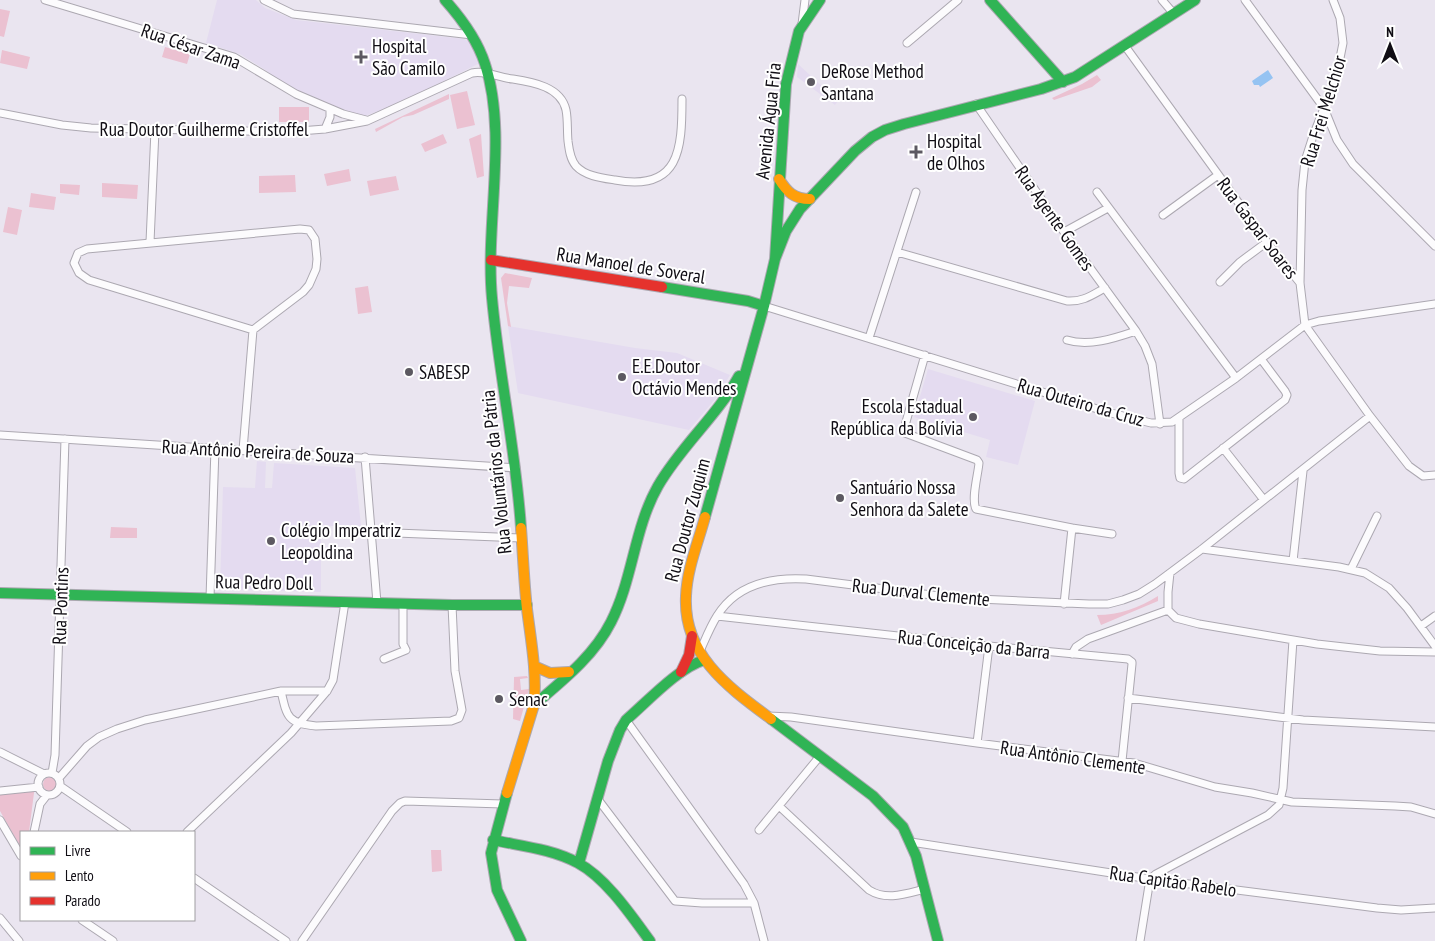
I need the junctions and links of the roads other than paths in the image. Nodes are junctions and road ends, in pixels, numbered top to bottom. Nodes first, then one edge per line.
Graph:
1 (45, 0) edge
2 (264, 0) edge
3 (445, 0) edge
4 (805, 0) edge
5 (820, 0) edge
6 (958, 0) edge
7 (990, 0) edge
8 (1162, 0) edge
9 (1195, 0) edge
10 (1245, 0) edge
11 (1333, 0) edge
12 (1174, 14) junction
13 (802, 25) junction
14 (472, 35) junction
15 (907, 44) dead end
16 (1125, 46) junction
17 (1051, 69) junction
18 (488, 73) junction
19 (1063, 82) junction
20 (1041, 89) junction
21 (682, 99) dead end
22 (976, 104) junction
23 (1324, 108) junction
24 (330, 109) junction
25 (0, 113) edge
26 (367, 121) junction
27 (325, 129) junction
28 (155, 130) junction
29 (1218, 175) junction
30 (779, 178) junction
31 (916, 192) dead end
32 (1097, 192) dead end
33 (778, 193) joint
34 (810, 199) junction
35 (1108, 208) junction
36 (1163, 215) dead end
37 (1064, 232) junction
38 (150, 242) junction
39 (1267, 242) junction
40 (1435, 246) edge
41 (897, 252) junction
42 (775, 259) junction
43 (491, 260) junction
44 (1220, 282) dead end
45 (1300, 283) junction
46 (1105, 288) junction
47 (1435, 304) edge
48 (764, 306) junction
49 (1305, 325) junction
50 (253, 330) junction
51 (1136, 331) junction
52 (869, 338) junction
53 (1067, 340) dead end
54 (925, 355) junction
55 (1261, 359) junction
56 (746, 370) junction
57 (1236, 378) junction
58 (1370, 416) junction
59 (1178, 419) junction
60 (1160, 424) junction
61 (0, 435) edge
62 (65, 439) junction
63 (215, 448) junction
64 (1223, 448) junction
65 (243, 450) junction
66 (365, 457) junction
67 (516, 468) junction
68 (1303, 471) junction
69 (1435, 476) edge
70 (1264, 500) junction
71 (1377, 516) dead end
72 (1072, 528) junction
73 (371, 532) junction
74 (1112, 534) dead end
75 (521, 538) junction
76 (1202, 549) junction
77 (1293, 561) junction
78 (1351, 569) junction
79 (1170, 573) junction
80 (0, 593) edge
81 (60, 594) junction
82 (210, 598) junction
83 (345, 602) junction
84 (377, 602) junction
85 (403, 603) junction
86 (452, 604) junction
87 (527, 604) junction
88 (1064, 604) junction
89 (1168, 610) junction
90 (717, 616) junction
91 (1435, 616) edge
92 (1421, 626) junction
93 (692, 636) junction
94 (1293, 640) junction
95 (989, 646) junction
96 (1435, 646) edge
97 (1435, 652) edge
98 (1072, 654) junction
99 (702, 656) junction
100 (384, 659) dead end
101 (534, 666) junction
102 (569, 672) junction
103 (681, 672) junction
104 (281, 691) junction
105 (326, 691) junction
106 (1128, 698) junction
107 (534, 704) junction
108 (767, 716) junction
109 (1289, 718) junction
110 (626, 720) junction
111 (298, 724) junction
112 (1435, 727) edge
113 (977, 743) junction
114 (0, 752) edge
115 (820, 756) junction
116 (1122, 761) junction
117 (44, 774) junction
118 (56, 775) junction
119 (60, 786) junction
120 (39, 787) junction
121 (0, 792) edge
122 (47, 794) junction
123 (597, 798) junction
124 (1281, 800) junction
125 (503, 804) junction
126 (779, 806) junction
127 (1435, 814) edge
128 (0, 820) edge
129 (759, 830) dead end
130 (34, 831) edge
131 (126, 831) edge
132 (188, 831) edge
133 (493, 840) junction
134 (912, 842) junction
135 (20, 854) edge
136 (579, 863) junction
137 (195, 879) edge
138 (1150, 879) junction
139 (925, 889) junction
140 (754, 903) junction
141 (1435, 908) edge
142 (0, 918) edge
143 (83, 921) edge
144 (19, 941) edge
145 (113, 941) edge
146 (286, 941) edge
147 (302, 941) edge
148 (521, 941) edge
149 (650, 941) edge
150 (764, 941) edge
151 (938, 941) edge
152 (1140, 941) edge

1 - 24 street, Rua César Zama
2 - 14 street
3 - 14 main road, Rua Voluntários da Pátria
4 - 13 street
5 - 13 main road, Avenida Água Fria
6 - 15 street
7 - 17 main road
8 - 12 street
9 - 12 main road
10 - 23 street
11 - 23 street, Rua Frei Melchior
12 - 16 main road
13 - 30 main road, Avenida Água Fria
14 - 18 main road, Rua Voluntários da Pátria
16 - 19 main road
16 - 29 street, Rua Gaspar Soares
17 - 19 main road
17 - 20 main road
18 - 21 street
18 - 26 street, Rua Doutor Guilherme Cristoffel
18 - 43 main road, Rua Voluntários da Pátria
19 - 20 main road
20 - 22 main road
22 - 34 main road
22 - 37 street, Rua Agente Gomes
23 - 40 street
23 - 45 street, Rua Frei Melchior
24 - 26 street, Rua César Zama
24 - 27 street
25 - 28 street, Rua Doutor Guilherme Cristoffel
26 - 27 street, Rua Doutor Guilherme Cristoffel
27 - 28 street, Rua Doutor Guilherme Cristoffel
28 - 38 street
29 - 36 street
29 - 39 street, Rua Gaspar Soares
30 - 33 main road, Avenida Água Fria
30 - 34 main road
31 - 41 street
32 - 35 street
33 - 42 main road, Rua Doutor Zuquim
34 - 42 main road
35 - 37 street
35 - 57 street
37 - 46 street, Rua Agente Gomes
38 - 50 street
38 - 50 street
39 - 44 street
39 - 45 street, Rua Gaspar Soares
41 - 46 street
41 - 52 street
42 - 48 main road, Rua Doutor Zuquim
43 - 48 main road, Rua Manoel de Soveral
43 - 67 main road, Rua Voluntários da Pátria
45 - 49 street, Rua Gaspar Soares
46 - 51 street, Rua Agente Gomes
47 - 49 street, Rua Outeiro da Cruz
48 - 52 street, Rua Outeiro da Cruz
48 - 56 main road, Rua Doutor Zuquim
49 - 55 street, Rua Outeiro da Cruz
49 - 58 street, Rua Gaspar Soares
50 - 65 street
51 - 53 street
51 - 60 street, Rua Agente Gomes
52 - 54 street, Rua Outeiro da Cruz
54 - 60 street, Rua Outeiro da Cruz
54 - 72 street
55 - 57 street, Rua Outeiro da Cruz
55 - 64 street
56 - 93 main road, Rua Doutor Zuquim
56 - 102 main road
57 - 59 street, Rua Outeiro da Cruz
58 - 68 street, Rua Durval Clemente
58 - 69 street, Rua Gaspar Soares
59 - 60 street, Rua Outeiro da Cruz
59 - 64 street
61 - 62 street, Rua Antônio Pereira de Souza
62 - 63 street, Rua Antônio Pereira de Souza
62 - 81 street, Rua Pontins
63 - 65 street, Rua Antônio Pereira de Souza
63 - 82 street
64 - 70 street
65 - 66 street, Rua Antônio Pereira de Souza
66 - 67 street, Rua Antônio Pereira de Souza
66 - 73 street
67 - 75 main road, Rua Voluntários da Pátria
68 - 70 street, Rua Durval Clemente
68 - 77 street
70 - 76 street, Rua Durval Clemente
71 - 78 street
72 - 74 street
72 - 88 street
73 - 75 street
73 - 84 street
75 - 87 main road, Rua Voluntários da Pátria
76 - 77 street
76 - 79 street, Rua Durval Clemente
77 - 78 street
78 - 92 street
79 - 88 street, Rua Durval Clemente
79 - 89 street
80 - 81 main road, Rua Pedro Doll
81 - 82 main road, Rua Pedro Doll
81 - 118 street, Rua Pontins
82 - 83 main road, Rua Pedro Doll
83 - 84 main road, Rua Pedro Doll
83 - 105 street
84 - 85 main road, Rua Pedro Doll
85 - 86 main road, Rua Pedro Doll
85 - 100 street
86 - 87 main road, Rua Pedro Doll
86 - 111 street
87 - 101 main road, Rua Voluntários da Pátria
88 - 90 street, Rua Durval Clemente
89 - 94 street
89 - 98 street
90 - 95 street, Rua Conceição da Barra
90 - 99 street, Rua Durval Clemente
91 - 92 street
92 - 96 street
93 - 99 main road, Rua Doutor Zuquim
93 - 103 main road
94 - 97 street
94 - 109 street
95 - 98 street, Rua Conceição da Barra
95 - 113 street
98 - 106 street, Rua Conceição da Barra
99 - 103 main road
99 - 108 main road, Rua Doutor Zuquim
101 - 102 main road
101 - 107 main road, Rua Voluntários da Pátria
102 - 107 main road
103 - 110 main road
104 - 105 street
104 - 111 street
104 - 118 street
105 - 111 street
106 - 109 street
106 - 116 street, Rua Conceição da Barra
107 - 125 main road, Rua Voluntários da Pátria
108 - 113 street, Rua Antônio Clemente
108 - 115 main road, Rua Doutor Zuquim
109 - 112 street
109 - 124 street
110 - 123 main road
110 - 140 street
111 - 132 street
113 - 116 street, Rua Antônio Clemente
114 - 117 street
115 - 126 street
115 - 134 main road, Rua Doutor Zuquim
116 - 124 street, Rua Antônio Clemente
117 - 118 street
117 - 120 street
118 - 119 street
119 - 122 street
119 - 131 street
120 - 121 street
120 - 122 street
122 - 130 street
123 - 136 main road
123 - 140 street
124 - 127 street, Rua Antônio Clemente
124 - 138 street
125 - 133 main road, Rua Voluntários da Pátria
125 - 147 street
126 - 129 street
126 - 139 street
128 - 135 street
133 - 136 main road
133 - 148 main road, Rua Voluntários da Pátria
134 - 138 street, Rua Capitão Rabelo
134 - 139 main road, Rua Doutor Zuquim
136 - 149 main road
137 - 146 street
138 - 141 street, Rua Capitão Rabelo
138 - 152 street
139 - 151 main road, Rua Doutor Zuquim
140 - 150 street
142 - 144 street
143 - 145 street

